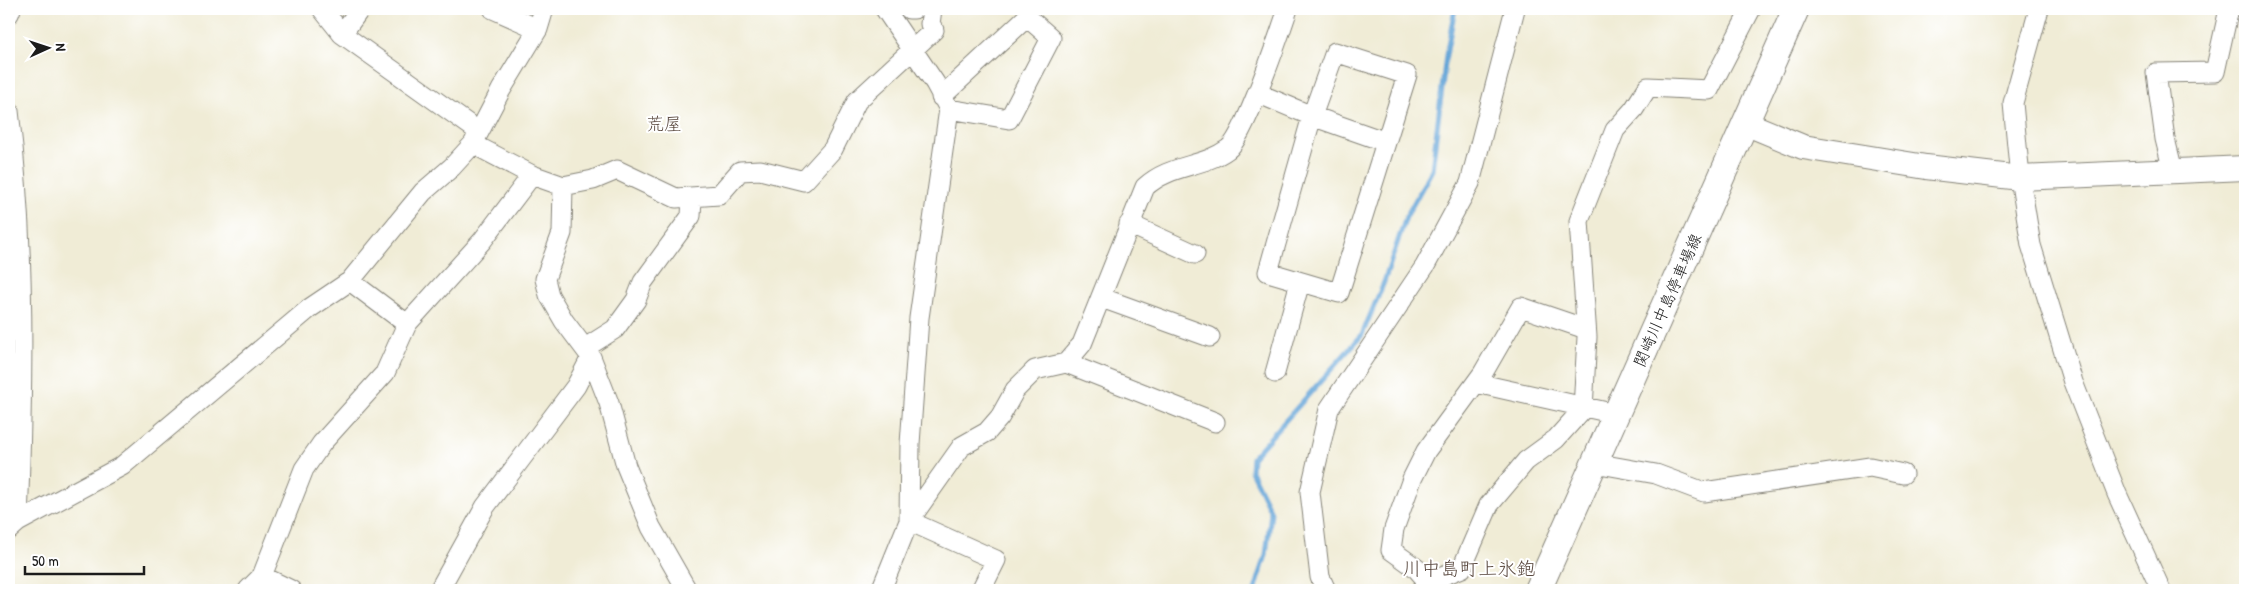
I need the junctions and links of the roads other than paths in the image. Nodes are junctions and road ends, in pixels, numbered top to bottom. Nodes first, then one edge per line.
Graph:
1 (12, 9) edge
2 (322, 9) edge
3 (360, 9) edge
4 (493, 9) edge
5 (544, 9) edge
6 (885, 9) edge
7 (909, 9) edge
8 (914, 9) edge
9 (932, 9) edge
10 (1288, 9) edge
11 (1515, 9) edge
12 (1751, 9) edge
13 (1796, 9) edge
14 (2039, 9) edge
15 (2229, 9) edge
16 (9, 14) edge
17 (538, 29) junction
18 (342, 34) junction
19 (912, 50) junction
20 (1257, 93) junction
21 (945, 103) junction
22 (9, 111) edge
23 (1312, 116) junction
24 (1745, 123) junction
25 (476, 137) junction
26 (1386, 142) junction
27 (2245, 168) edge
28 (2172, 171) junction
29 (532, 175) junction
30 (2020, 178) junction
31 (563, 186) junction
32 (692, 198) junction
33 (1129, 224) junction
34 (1195, 254) dead end
35 (350, 281) junction
36 (1300, 282) junction
37 (1102, 298) junction
38 (407, 324) junction
39 (1586, 330) junction
40 (1210, 337) dead end
41 (588, 353) junction
42 (1066, 363) junction
43 (1275, 374) dead end
44 (1476, 383) junction
45 (1583, 408) junction
46 (1616, 414) junction
47 (1215, 422) dead end
48 (1594, 463) junction
49 (1902, 474) dead end
50 (908, 521) junction
51 (14, 526) edge
52 (262, 576) junction
53 (1425, 586) edge
54 (248, 590) edge
55 (291, 590) edge
56 (439, 590) edge
57 (687, 590) edge
58 (881, 590) edge
59 (980, 590) edge
60 (1326, 590) edge
61 (1538, 590) edge
62 (2161, 590) edge

1 - 16 street
2 - 18 street
3 - 18 street
4 - 17 street
5 - 17 street
6 - 19 street
7 - 8 street
9 - 19 street
10 - 20 street
11 - 60 street
12 - 39 street
13 - 24 main road, 関崎川中島停車場線
14 - 30 street
15 - 28 street
17 - 25 street
18 - 25 street
19 - 21 street
19 - 32 street
20 - 23 street
20 - 33 street
21 - 21 street
21 - 50 street
22 - 51 street
23 - 26 street
23 - 26 street
23 - 36 street
24 - 30 street
24 - 46 main road, 関崎川中島停車場線
25 - 29 street
25 - 35 street
26 - 36 street
27 - 28 street
28 - 30 street
29 - 31 street
29 - 38 street
30 - 62 street
31 - 32 street
31 - 41 street
32 - 41 street
33 - 34 street
33 - 37 street
35 - 38 street
35 - 51 street
36 - 43 street
37 - 40 street
37 - 42 street
38 - 52 street
39 - 44 street
39 - 45 street
41 - 56 street
41 - 57 street
42 - 47 street
42 - 50 street
44 - 45 street
44 - 53 street
45 - 46 street
45 - 53 street
46 - 48 main road, 関崎川中島停車場線
48 - 49 street
48 - 61 main road, 関崎川中島停車場線
50 - 58 street
50 - 59 street
52 - 54 street
52 - 55 street

